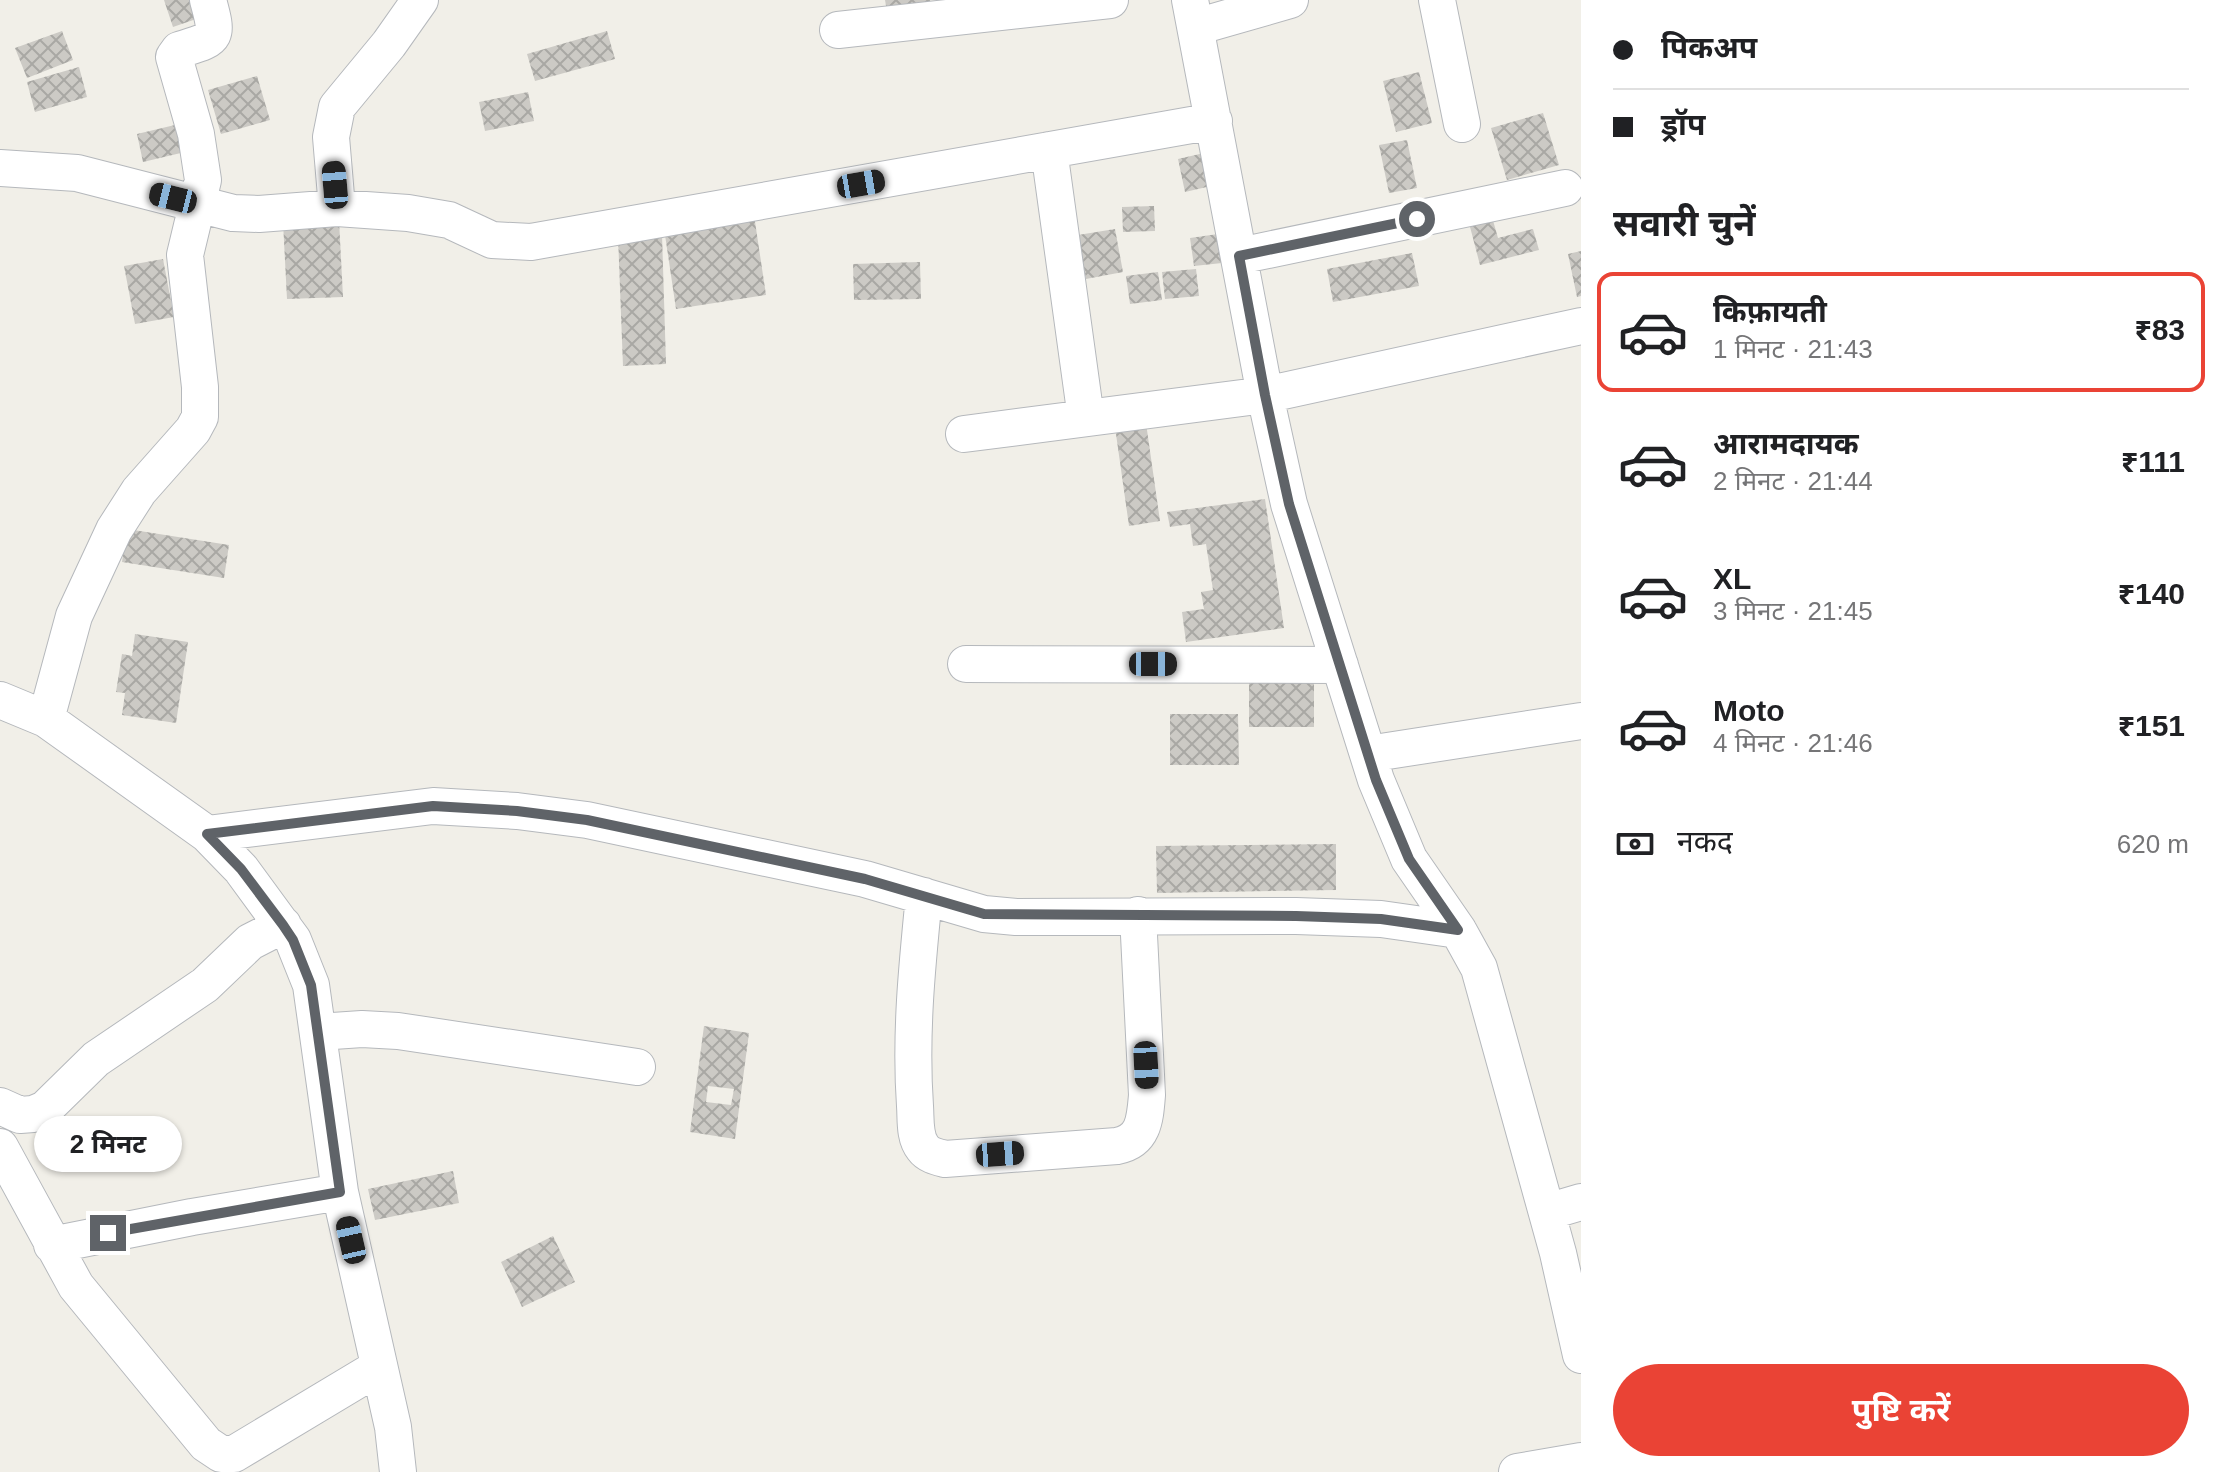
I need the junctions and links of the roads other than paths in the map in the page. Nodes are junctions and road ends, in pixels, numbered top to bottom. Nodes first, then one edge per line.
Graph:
1 (208, 0) edge
2 (420, 0) edge
3 (1110, 0) edge
4 (1290, 0) edge
5 (1437, 0) edge
6 (1193, 14) edge
7 (838, 30) dead end
8 (1214, 121) junction
9 (1462, 124) dead end
10 (1049, 150) junction
11 (0, 168) edge
12 (1565, 188) dead end
13 (198, 204) junction
14 (337, 208) junction
15 (1239, 256) junction
16 (1581, 326) edge
17 (1265, 395) junction
18 (1086, 418) junction
19 (964, 434) dead end
20 (966, 664) dead end
21 (1340, 665) junction
22 (0, 700) edge
23 (46, 719) junction
24 (1581, 721) edge
25 (1368, 754) junction
26 (207, 834) junction
27 (924, 896) junction
28 (1138, 915) junction
29 (283, 925) junction
30 (1458, 930) junction
31 (318, 1032) junction
32 (637, 1067) dead end
33 (0, 1106) edge
34 (0, 1147) edge
35 (340, 1192) junction
36 (1581, 1202) edge
37 (1547, 1212) junction
38 (52, 1245) junction
39 (1581, 1355) edge
40 (379, 1367) junction
41 (1581, 1461) edge
42 (398, 1472) edge
43 (1517, 1472) edge

1 - 13 street
2 - 14 street
3 - 7 street
4 - 6 street
5 - 9 street
6 - 8 street
8 - 10 street
8 - 15 street
10 - 14 street
10 - 18 street
11 - 13 street
12 - 15 street
13 - 14 street
13 - 23 street
15 - 17 street
16 - 17 street
17 - 18 street
17 - 21 street
18 - 19 street
20 - 21 street
21 - 25 street
22 - 23 street
23 - 26 street
24 - 25 street
25 - 30 street
26 - 27 street
26 - 29 street
27 - 28 street
27 - 28 street
28 - 30 street
29 - 31 street
29 - 33 street
30 - 37 street
31 - 32 street
31 - 35 street
34 - 38 street
35 - 38 street
35 - 40 street
36 - 37 street
37 - 39 street
38 - 40 street
40 - 42 street
41 - 43 street

